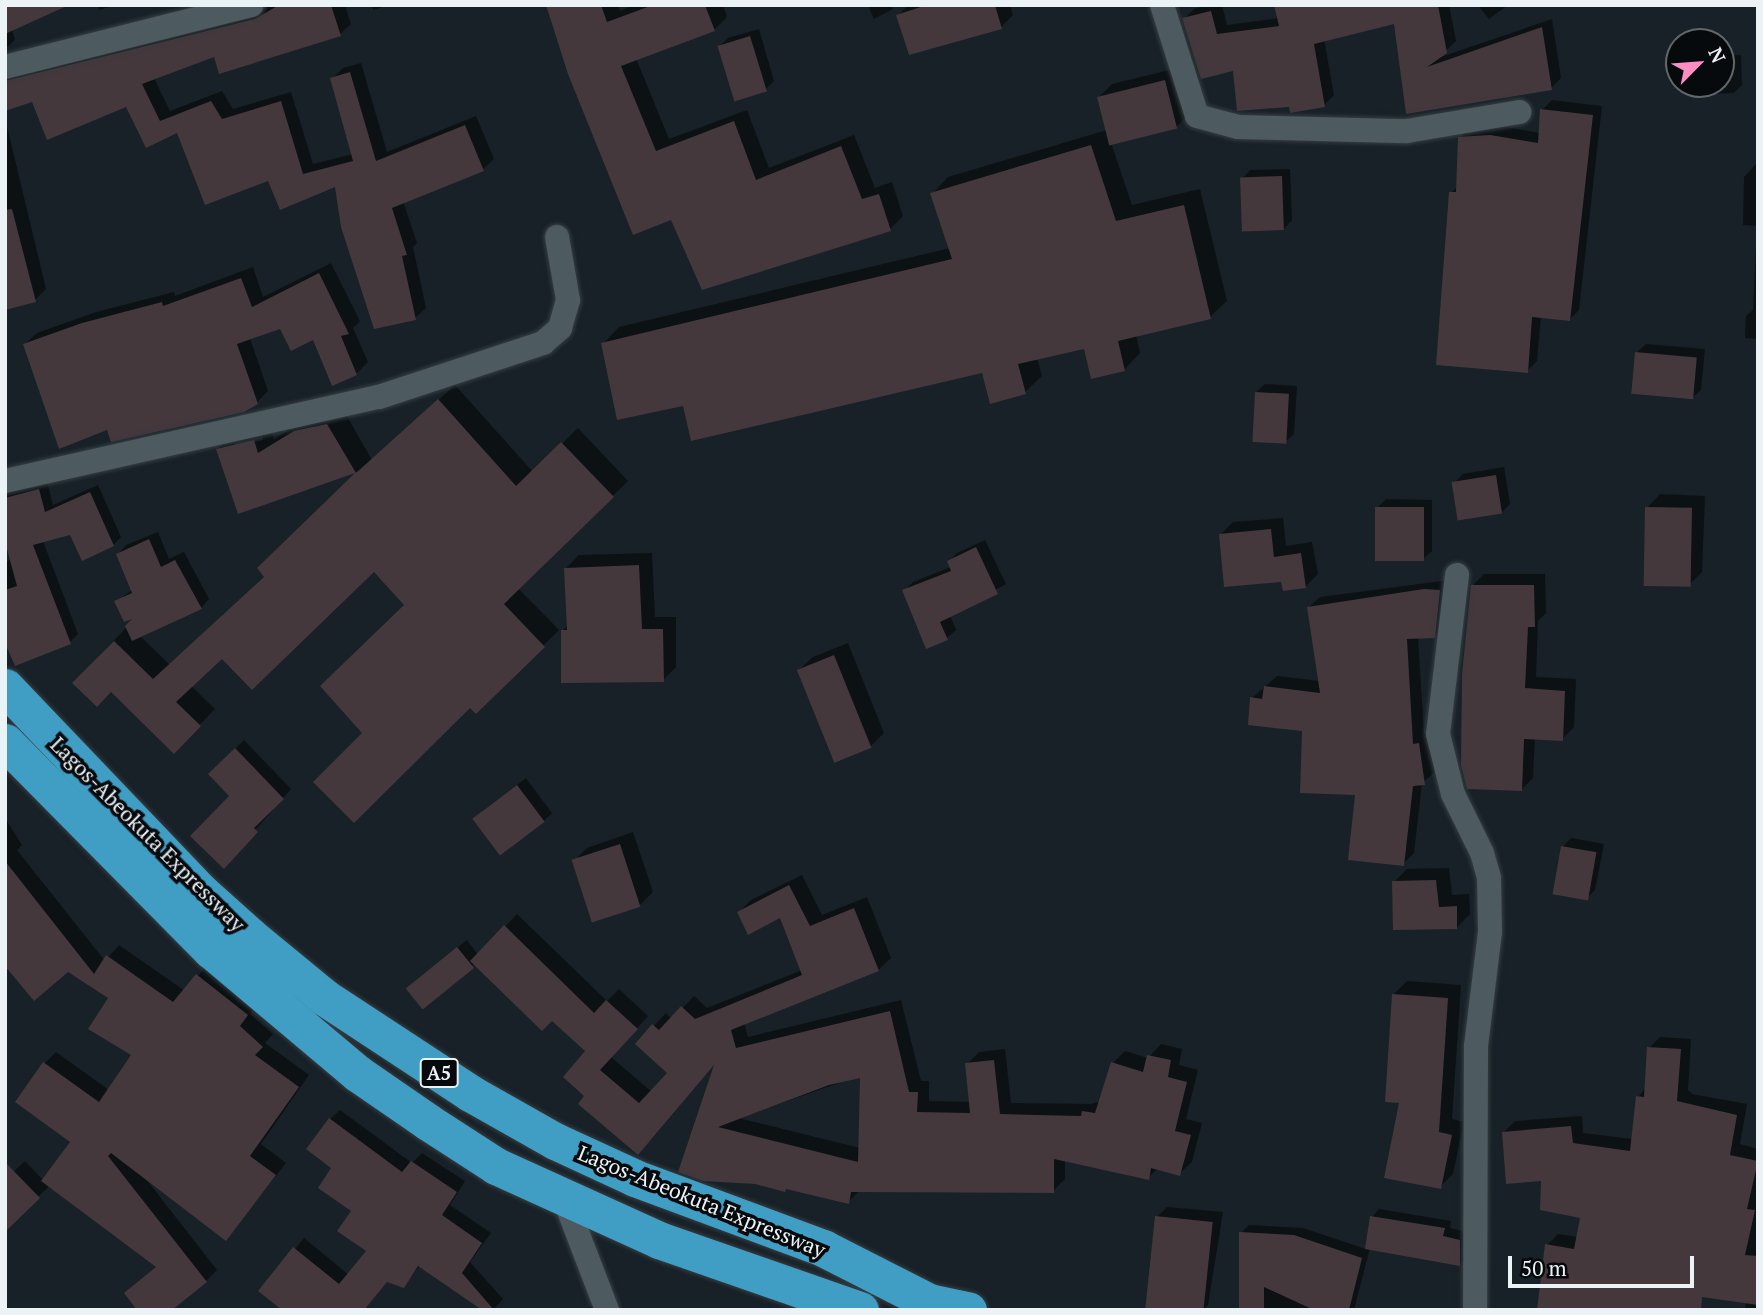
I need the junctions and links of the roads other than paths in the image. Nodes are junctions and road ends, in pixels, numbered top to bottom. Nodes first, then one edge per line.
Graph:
1 (251, 5) edge
2 (1162, 5) edge
3 (5, 67) edge
4 (1518, 111) dead end
5 (557, 237) dead end
6 (5, 481) edge
7 (1457, 575) dead end
8 (5, 687) edge
9 (5, 741) edge
10 (564, 1198) junction
11 (607, 1310) edge
12 (860, 1310) edge
13 (968, 1310) edge
14 (1475, 1310) edge

1 - 3 street
2 - 4 street
5 - 6 street
7 - 14 street
8 - 13 highway, Lagos-Abeokuta Expressway / A5
9 - 10 highway, Lagos-Abeokuta Expressway / A5
10 - 11 street
10 - 12 highway, Lagos-Abeokuta Expressway / A5

